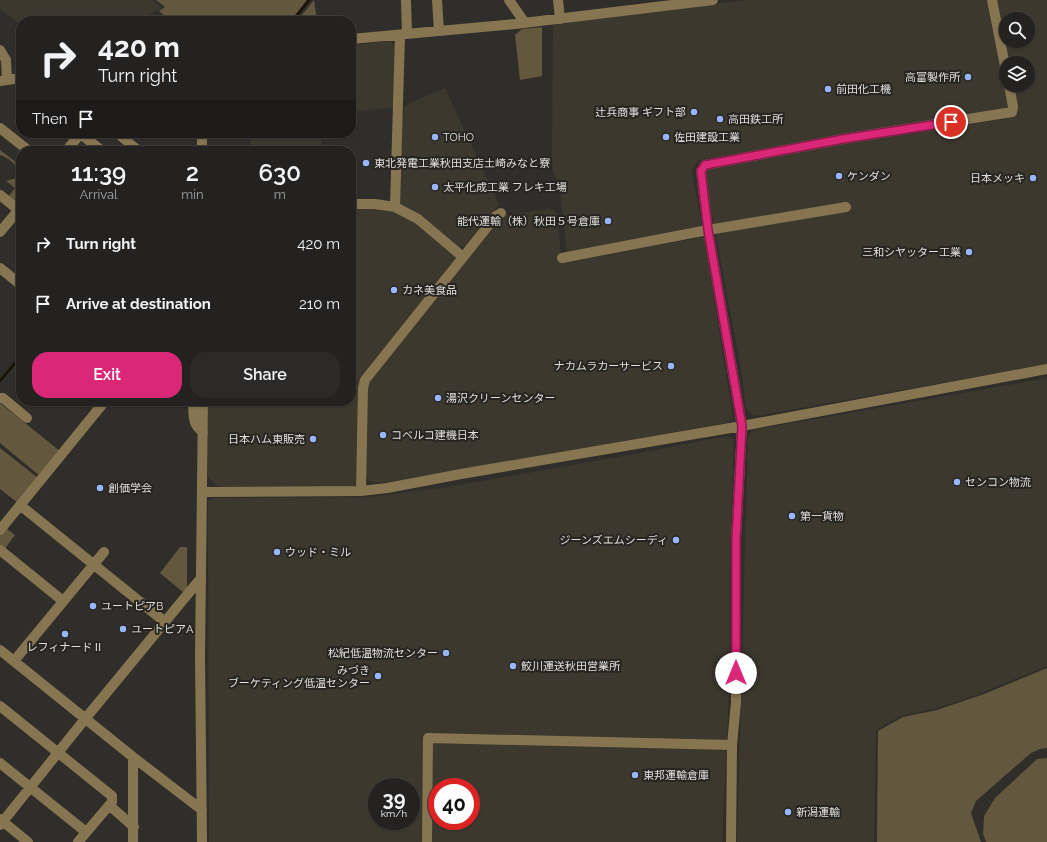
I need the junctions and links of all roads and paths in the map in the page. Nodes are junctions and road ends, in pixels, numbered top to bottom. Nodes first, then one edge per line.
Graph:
1 (406, 0) edge
2 (437, 0) edge
3 (509, 0) edge
4 (558, 0) edge
5 (713, 0) edge
6 (992, 0) edge
7 (560, 19) junction
8 (525, 23) junction
9 (438, 31) junction
10 (404, 35) junction
11 (356, 39) edge
12 (0, 50) edge
13 (1003, 56) edge
14 (13, 81) edge
15 (1010, 92) edge
16 (0, 128) edge
17 (77, 138) edge
18 (85, 138) edge
19 (123, 138) edge
20 (23, 146) edge
21 (70, 146) edge
22 (96, 146) edge
23 (133, 146) edge
24 (0, 195) edge
25 (356, 204) edge
26 (16, 207) edge
27 (395, 207) junction
28 (846, 207) dead end
29 (501, 213) dead end
30 (16, 214) edge
31 (708, 230) junction
32 (0, 232) edge
33 (463, 257) junction
34 (562, 258) dead end
35 (0, 268) edge
36 (16, 281) edge
37 (1047, 369) edge
38 (0, 398) edge
39 (101, 406) edge
40 (193, 406) edge
41 (203, 406) edge
42 (27, 418) dead end
43 (742, 426) junction
44 (203, 432) junction
45 (361, 490) junction
46 (202, 492) junction
47 (20, 505) junction
48 (0, 530) edge
49 (0, 550) edge
50 (104, 552) dead end
51 (94, 564) junction
52 (201, 578) junction
53 (63, 601) junction
54 (165, 622) junction
55 (0, 650) edge
56 (14, 661) junction
57 (0, 706) edge
58 (85, 719) junction
59 (732, 744) junction
60 (59, 753) junction
61 (133, 757) junction
62 (0, 763) edge
63 (30, 788) junction
64 (109, 805) junction
65 (202, 810) junction
66 (1, 822) edge
67 (134, 827) junction
68 (86, 832) junction
69 (28, 842) edge
70 (78, 842) edge
71 (134, 842) edge
72 (202, 842) edge
73 (427, 842) edge
74 (731, 842) edge

1 - 10 street
2 - 9 street
3 - 8 street
4 - 7 street
5 - 7 street
6 - 13 street
7 - 8 street
8 - 9 street
9 - 10 street
10 - 11 street
10 - 27 street
12 - 14 street
15 - 31 street
16 - 20 street
17 - 21 street
18 - 22 street
19 - 23 street
24 - 26 street
25 - 27 street
27 - 33 street
28 - 31 street
29 - 33 street
30 - 32 street
31 - 34 street
31 - 43 street
33 - 45 street
35 - 36 street
37 - 43 street
38 - 42 street
39 - 47 street
40 - 44 street
41 - 44 street
43 - 45 street
43 - 59 street
44 - 46 street
45 - 46 street
46 - 52 street
47 - 48 street
47 - 51 street
49 - 53 street
50 - 51 street
51 - 53 street
51 - 54 street
52 - 54 street
52 - 65 street
53 - 56 street
54 - 58 street
55 - 56 street
56 - 58 street
57 - 60 street
58 - 60 street
58 - 61 street
59 - 73 street
59 - 74 street
60 - 63 street
60 - 64 street
61 - 65 street
61 - 67 street
62 - 63 street
63 - 66 street
63 - 68 street
64 - 67 street
64 - 68 street
65 - 72 street
66 - 69 street
67 - 71 street
68 - 70 street

